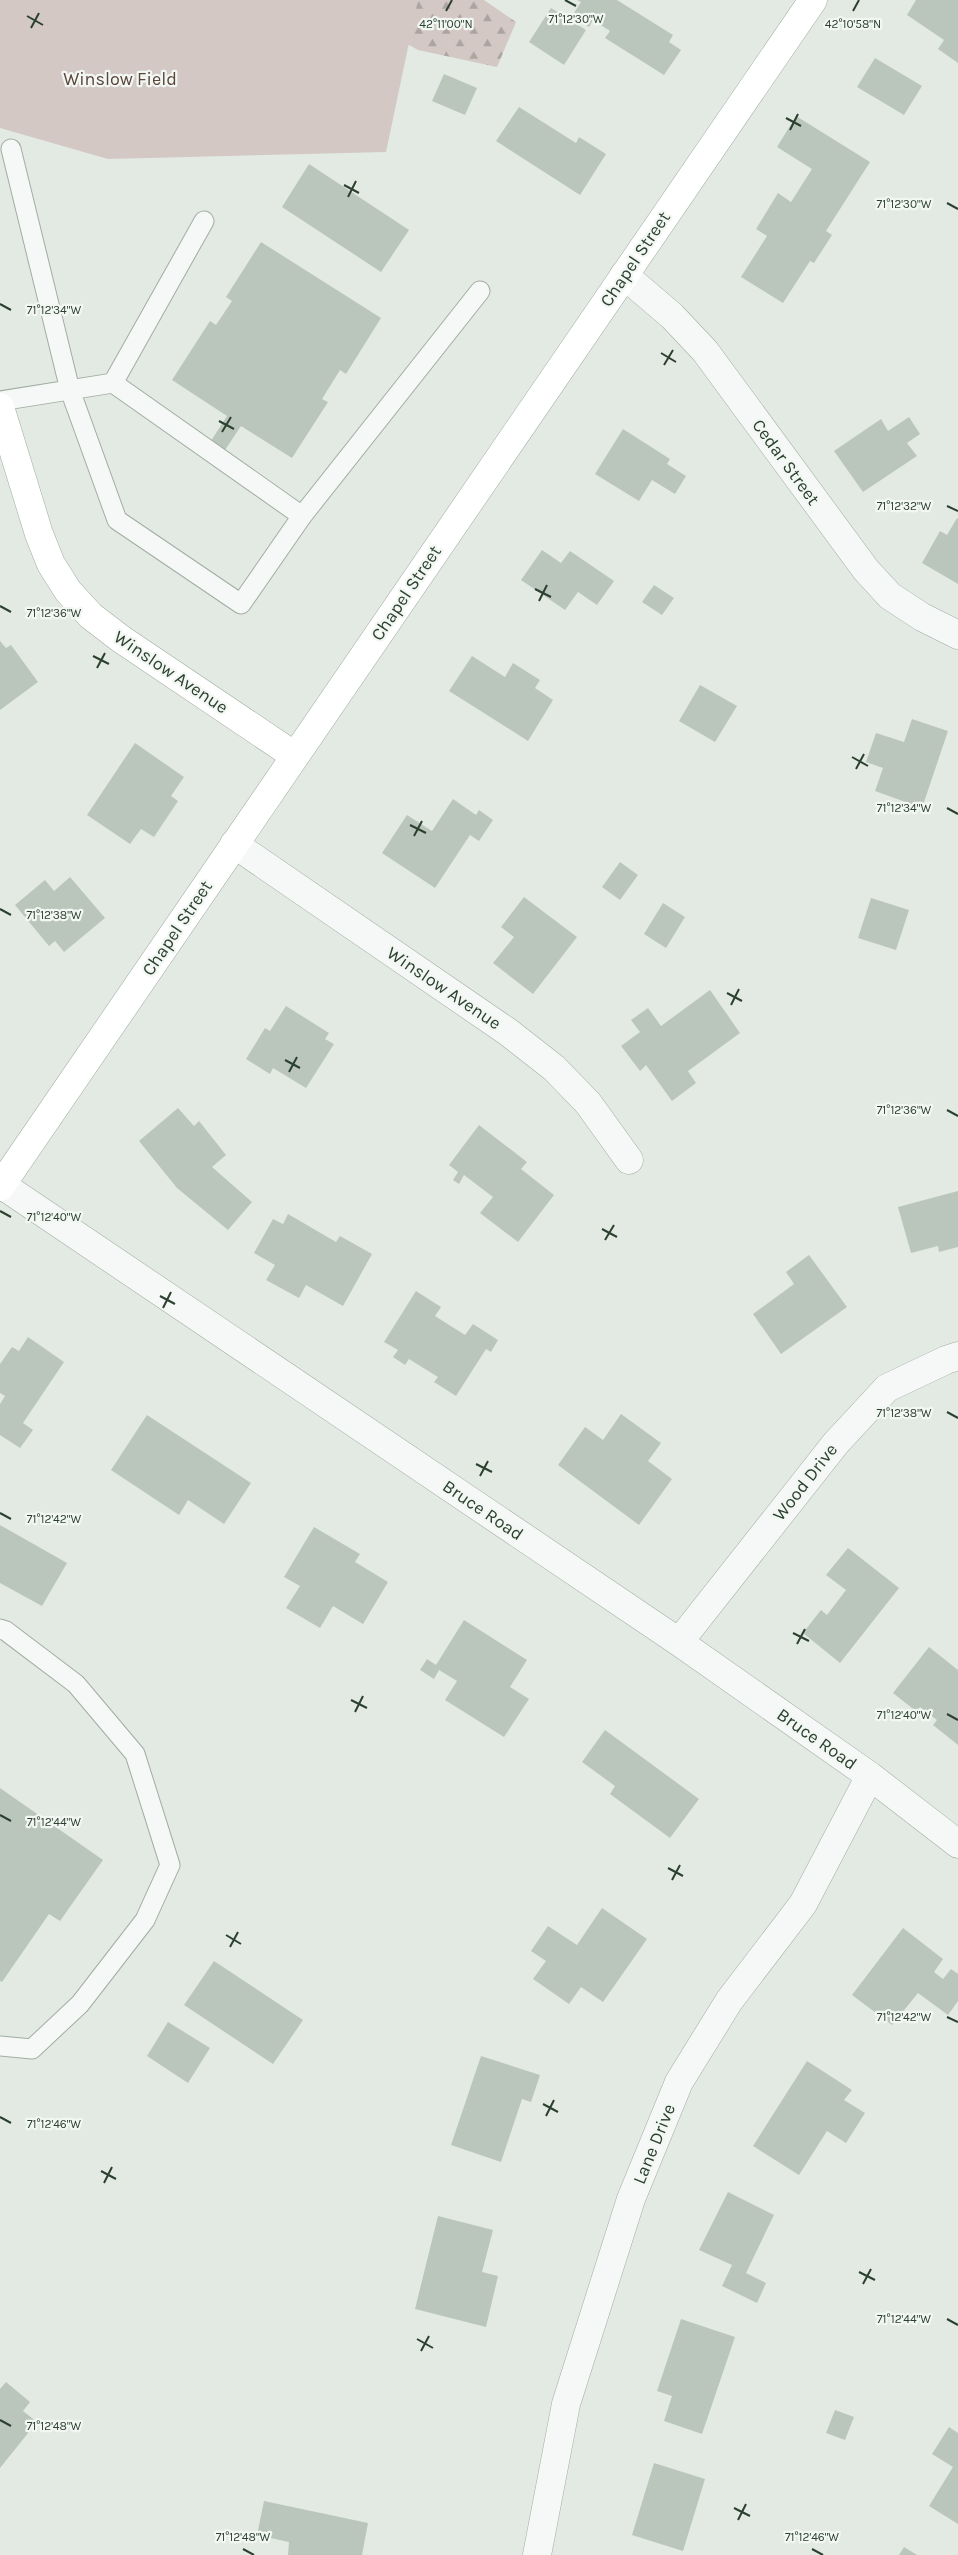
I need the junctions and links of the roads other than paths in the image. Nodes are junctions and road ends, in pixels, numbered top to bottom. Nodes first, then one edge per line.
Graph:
1 (813, 0) edge
2 (11, 149) dead end
3 (204, 221) dead end
4 (624, 275) junction
5 (480, 291) dead end
6 (113, 383) junction
7 (70, 390) junction
8 (0, 401) edge
9 (0, 407) edge
10 (302, 516) junction
11 (958, 635) edge
12 (295, 756) junction
13 (234, 844) junction
14 (629, 1160) dead end
15 (1, 1185) edge
16 (958, 1356) edge
17 (0, 1629) edge
18 (679, 1642) junction
19 (870, 1776) junction
20 (958, 1844) edge
21 (0, 2046) edge
22 (537, 2555) edge

1 - 4 main road, Chapel Street
2 - 7 lane
3 - 6 lane
4 - 11 street, Cedar Street
4 - 12 main road, Chapel Street
5 - 10 lane
6 - 7 lane
6 - 10 lane
7 - 8 lane
7 - 10 lane
9 - 12 main road, Winslow Avenue
12 - 13 main road, Chapel Street
13 - 14 street, Winslow Avenue
13 - 15 main road, Chapel Street
15 - 18 street, Bruce Road
16 - 18 street, Wood Drive
17 - 21 lane
18 - 19 street, Bruce Road
19 - 20 street, Bruce Road
19 - 22 street, Lane Drive

